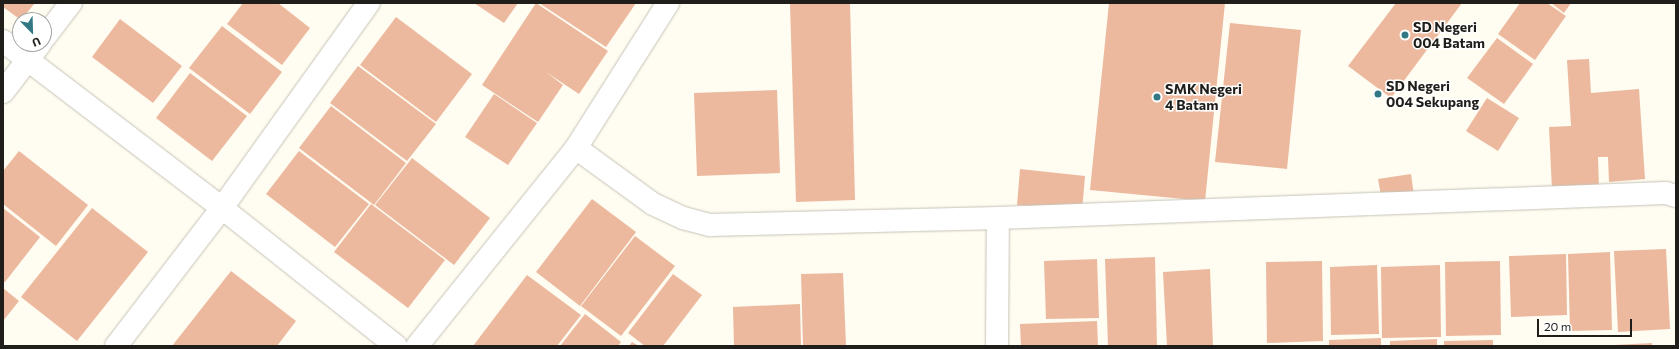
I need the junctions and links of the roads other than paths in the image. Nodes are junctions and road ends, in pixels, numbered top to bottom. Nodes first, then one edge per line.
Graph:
1 (71, 3) edge
2 (369, 3) edge
3 (668, 3) edge
4 (52, 28) edge
5 (33, 52) edge
6 (3, 92) edge
7 (576, 148) junction
8 (1676, 196) edge
9 (222, 208) junction
10 (998, 218) junction
11 (116, 346) edge
12 (396, 346) edge
13 (417, 346) edge
14 (997, 346) edge

1 - 4 street
2 - 9 street
3 - 7 street
5 - 6 street
5 - 9 street
7 - 10 street
7 - 13 street
8 - 10 street
9 - 11 street
9 - 12 street
10 - 14 street

